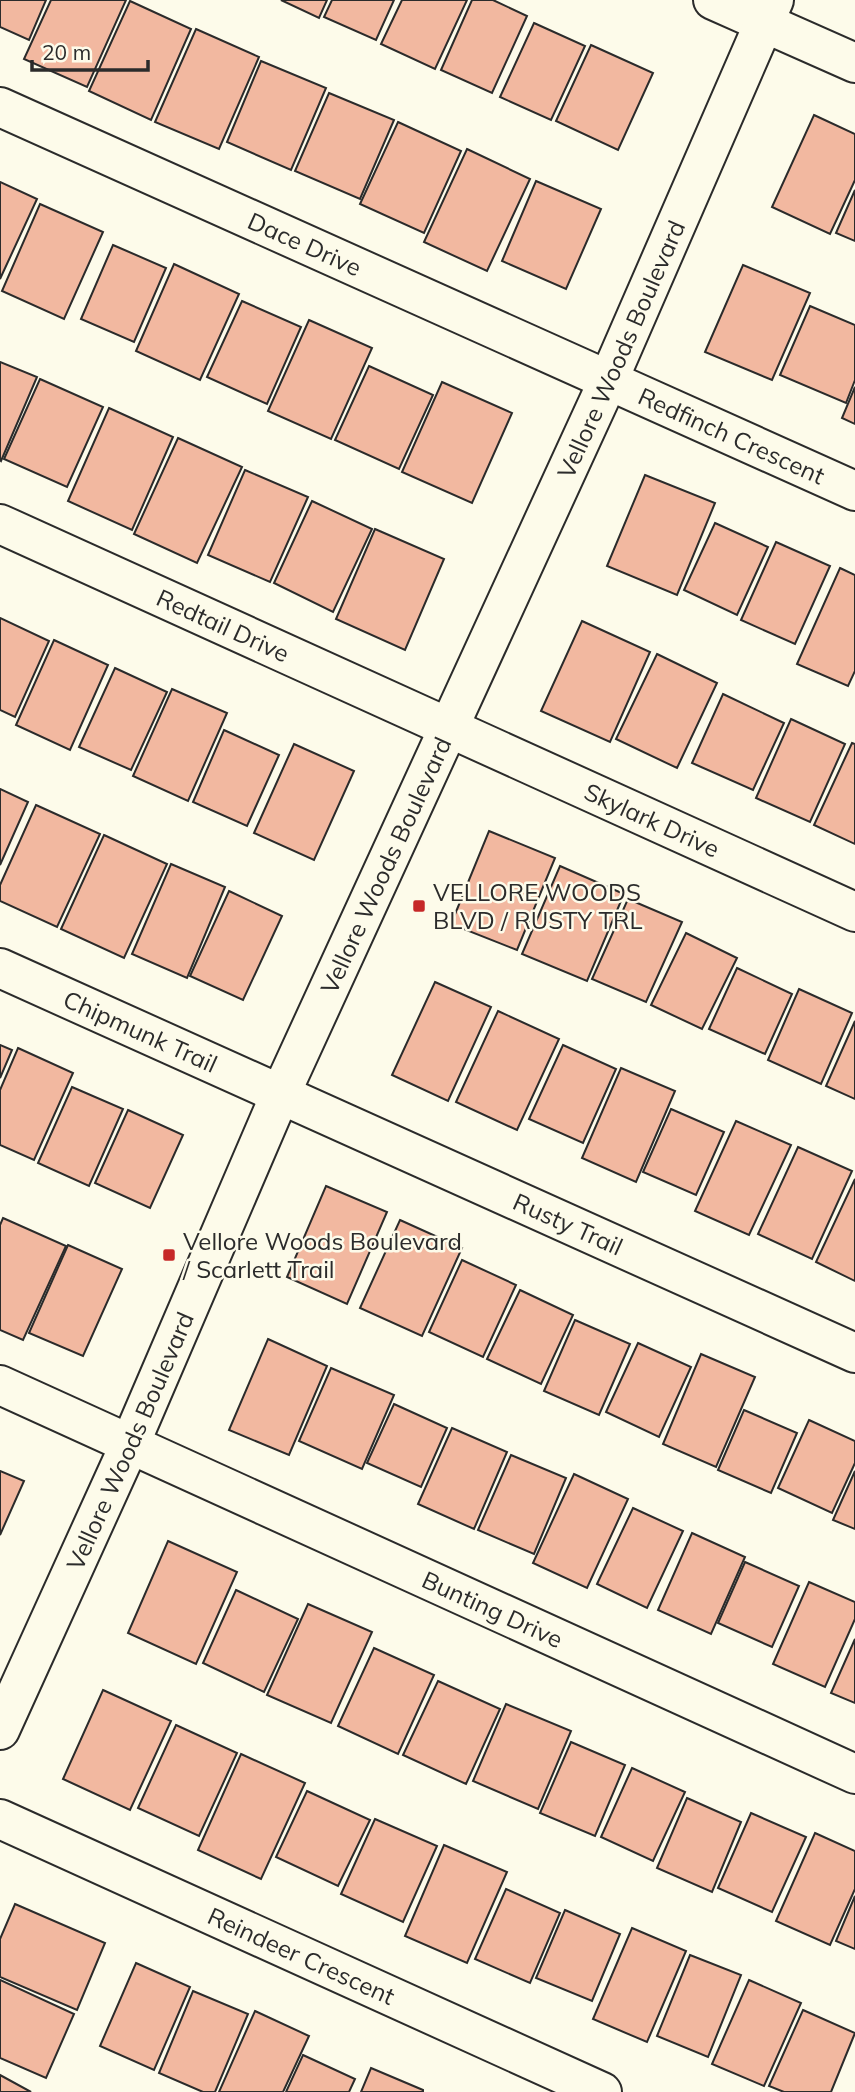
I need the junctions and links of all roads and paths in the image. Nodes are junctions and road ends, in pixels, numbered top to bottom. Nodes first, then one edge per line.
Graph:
1 (713, 0) edge
2 (769, 11) edge
3 (855, 63) edge
4 (0, 107) edge
5 (608, 381) junction
6 (855, 491) edge
7 (0, 524) edge
8 (448, 727) junction
9 (855, 912) edge
10 (0, 968) edge
11 (280, 1095) junction
12 (855, 1353) edge
13 (0, 1385) edge
14 (130, 1444) junction
15 (0, 1730) edge
16 (855, 1774) edge
17 (0, 1819) edge
18 (602, 2092) edge

1 - 2 street
2 - 3 street
2 - 5 street, Vellore Woods Boulevard
4 - 5 street, Dace Drive
5 - 6 street, Redfinch Crescent
5 - 8 street, Vellore Woods Boulevard
7 - 8 street, Redtail Drive
8 - 9 street, Skylark Drive
8 - 11 street, Vellore Woods Boulevard
10 - 11 street, Chipmunk Trail
11 - 12 street, Rusty Trail
11 - 14 street, Vellore Woods Boulevard
13 - 14 street, Bunting Drive
14 - 15 street, Vellore Woods Boulevard
14 - 16 street, Bunting Drive
17 - 18 street, Reindeer Crescent

